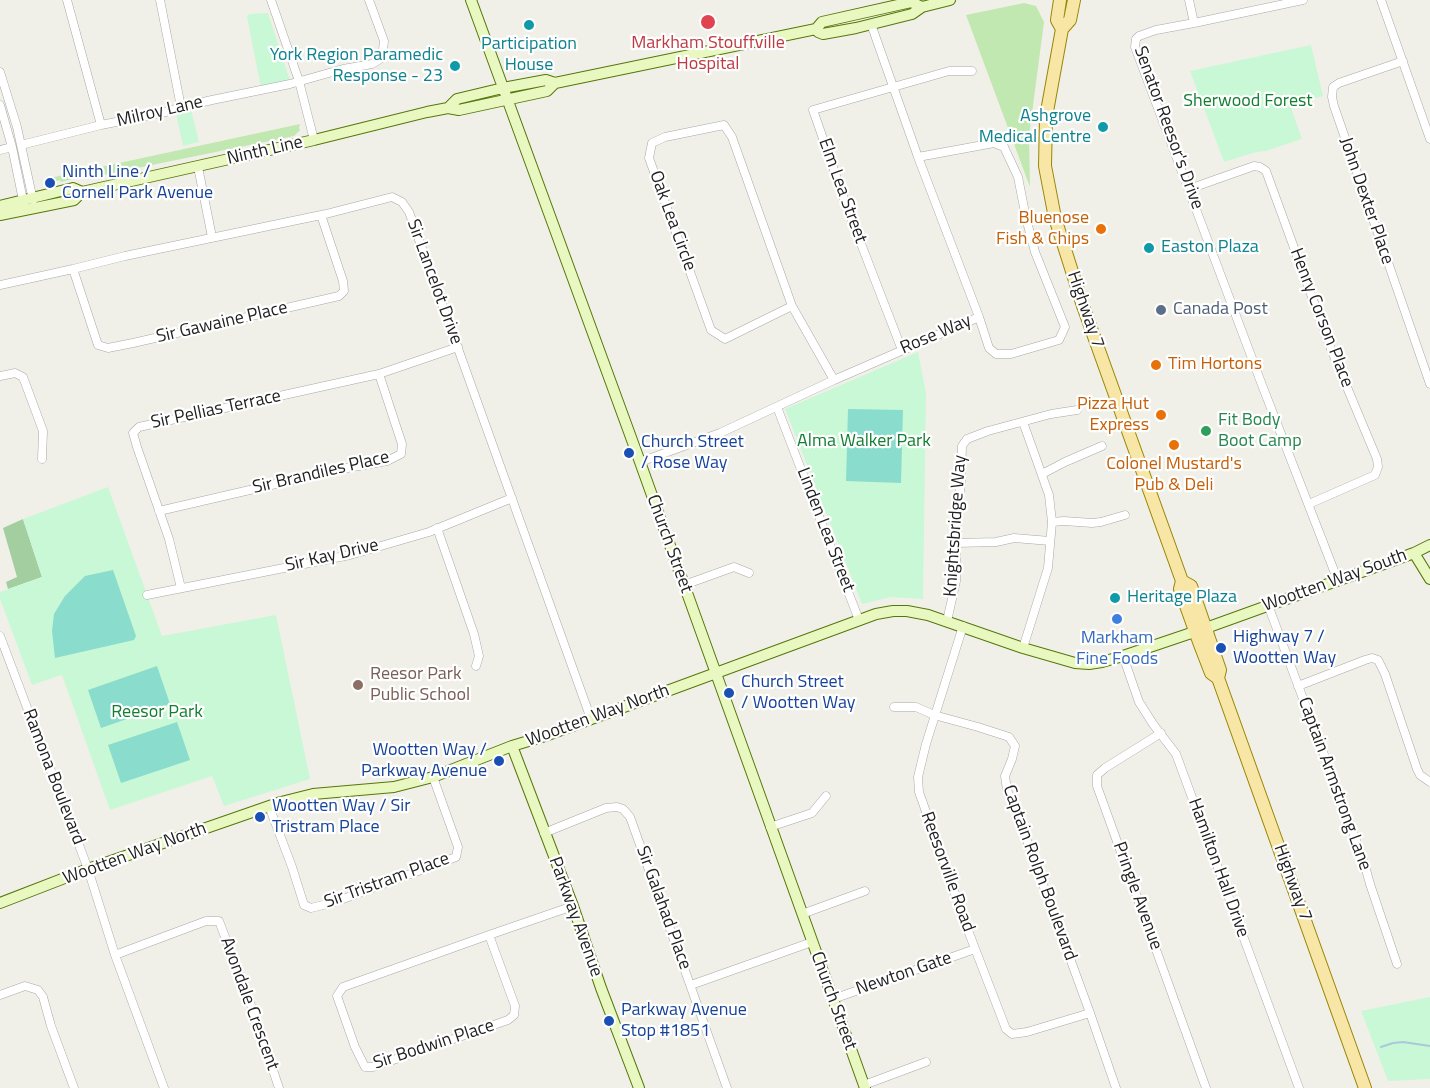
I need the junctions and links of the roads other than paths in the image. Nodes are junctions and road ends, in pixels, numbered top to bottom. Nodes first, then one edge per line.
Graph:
1 (68, 0) edge
2 (160, 0) edge
3 (271, 0) edge
4 (369, 0) edge
5 (471, 0) edge
6 (950, 0) edge
7 (1060, 0) edge
8 (1074, 0) edge
9 (1189, 0) edge
10 (1303, 0) edge
11 (1381, 0) edge
12 (922, 7) junction
13 (1194, 23) junction
14 (871, 24) junction
15 (816, 29) junction
16 (1062, 29) junction
17 (1403, 62) junction
18 (972, 71) dead end
19 (0, 72) edge
20 (299, 81) junction
21 (555, 82) junction
22 (893, 87) junction
23 (502, 88) junction
24 (506, 100) junction
25 (0, 105) edge
26 (181, 107) junction
27 (448, 108) junction
28 (101, 125) junction
29 (314, 140) junction
30 (1430, 140) edge
31 (21, 145) junction
32 (12, 147) junction
33 (0, 150) edge
34 (918, 157) junction
35 (198, 167) junction
36 (1189, 189) junction
37 (29, 204) junction
38 (0, 206) edge
39 (0, 215) edge
40 (321, 215) junction
41 (212, 237) junction
42 (74, 269) junction
43 (0, 285) edge
44 (792, 306) junction
45 (979, 317) junction
46 (458, 347) junction
47 (902, 350) junction
48 (379, 374) junction
49 (0, 376) edge
50 (834, 380) junction
51 (1430, 384) edge
52 (777, 407) junction
53 (1077, 410) dead end
54 (1023, 422) junction
55 (1102, 446) dead end
56 (42, 459) dead end
57 (640, 462) junction
58 (1042, 474) junction
59 (512, 498) junction
60 (1309, 504) junction
61 (159, 511) junction
62 (1125, 514) dead end
63 (1052, 522) junction
64 (437, 528) junction
65 (1050, 541) junction
66 (957, 543) junction
67 (1430, 545) edge
68 (1414, 554) junction
69 (749, 573) dead end
70 (1430, 579) edge
71 (1338, 581) junction
72 (684, 585) junction
73 (181, 588) junction
74 (147, 595) dead end
75 (1268, 605) junction
76 (859, 620) junction
77 (947, 621) junction
78 (963, 626) junction
79 (1201, 630) junction
80 (0, 636) edge
81 (1023, 648) junction
82 (1123, 656) junction
83 (476, 666) dead end
84 (715, 673) junction
85 (1298, 686) junction
86 (894, 707) dead end
87 (934, 716) junction
88 (591, 718) junction
89 (1161, 733) junction
90 (512, 746) junction
91 (433, 777) junction
92 (1430, 782) edge
93 (826, 796) dead end
94 (269, 806) junction
95 (770, 827) junction
96 (544, 832) junction
97 (88, 869) junction
98 (865, 891) dead end
99 (0, 903) edge
100 (573, 906) junction
101 (802, 914) junction
102 (489, 935) junction
103 (812, 942) junction
104 (975, 949) junction
105 (115, 955) junction
106 (1397, 964) dead end
107 (691, 985) junction
108 (0, 995) edge
109 (832, 999) junction
110 (1090, 1013) junction
111 (926, 1062) dead end
112 (864, 1087) edge
113 (74, 1088) edge
114 (164, 1088) edge
115 (279, 1088) edge
116 (639, 1088) edge
117 (727, 1088) edge
118 (1116, 1088) edge
119 (1206, 1088) edge
120 (1299, 1088) edge
121 (1365, 1088) edge

1 - 28 street
2 - 26 street
3 - 20 street
4 - 20 street, Milroy Lane
5 - 23 street, Church Street
6 - 12 street, Ninth Line
7 - 16 main road, Highway 7
8 - 16 main road, Highway 7
9 - 13 street
10 - 13 street, Senator Reesor's Drive
11 - 17 street
12 - 14 street, Ninth Line
12 - 15 street, Ninth Line
13 - 36 street, Senator Reesor's Drive
14 - 15 street, Ninth Line
14 - 22 street, Rose Way
15 - 21 street, Ninth Line
16 - 79 main road, Highway 7
17 - 30 street
17 - 51 street, John Dexter Place
18 - 22 street
19 - 31 street
20 - 26 street, Milroy Lane
20 - 29 street
21 - 23 street, Ninth Line
21 - 24 street, Ninth Line
22 - 34 street, Rose Way
22 - 47 street, Elm Lea Street
23 - 24 street, Church Street
23 - 27 street, Ninth Line
24 - 27 street, Ninth Line
24 - 57 street, Church Street
25 - 32 street
26 - 28 street, Milroy Lane
27 - 29 street, Ninth Line
28 - 31 street, Milroy Lane
29 - 35 street, Ninth Line
31 - 37 street
32 - 33 street
32 - 37 street
34 - 45 street, Rose Way
34 - 45 street
35 - 37 street, Ninth Line
35 - 41 street
36 - 60 street, Senator Reesor's Drive
36 - 60 street, Henry Corson Place
37 - 38 street, Ninth Line
37 - 39 street, Ninth Line
40 - 41 street, Sir Lancelot Drive
40 - 42 street, Sir Gawaine Place
40 - 46 street, Sir Lancelot Drive
41 - 42 street, Sir Lancelot Drive
42 - 43 street, Sir Lancelot Drive
44 - 44 street, Oak Lea Circle
44 - 50 street, Oak Lea Circle
45 - 47 street, Rose Way
46 - 48 street, Sir Pellias Terrace
46 - 59 street, Sir Lancelot Drive
47 - 50 street, Rose Way
48 - 61 street, Sir Brandiles Place
48 - 61 street, Sir Pellias Terrace
49 - 56 street
50 - 52 street, Rose Way
52 - 57 street, Rose Way
52 - 76 street, Linden Lea Street
53 - 54 street, Knightsbridge Way
54 - 58 street
54 - 66 street, Knightsbridge Way
55 - 58 street
57 - 72 street, Church Street
58 - 63 street
59 - 64 street, Sir Kay Drive
59 - 88 street, Sir Lancelot Drive
60 - 71 street, Senator Reesor's Drive
61 - 73 street, Sir Pellias Terrace
62 - 63 street
63 - 65 street
64 - 73 street, Sir Kay Drive
64 - 83 street
65 - 66 street
65 - 81 street
66 - 77 street, Knightsbridge Way
67 - 68 street, Wootten Way South
68 - 70 street
68 - 71 street, Wootten Way South
69 - 72 street
71 - 75 street, Wootten Way South
72 - 84 street, Church Street
73 - 74 street, Sir Kay Drive
75 - 79 street, Wootten Way South
75 - 85 street, Captain Armstrong Lane
76 - 77 street, Wootten Way North
76 - 84 street, Wootten Way North
77 - 78 street, Wootten Way North
78 - 81 street, Wootten Way North
78 - 87 street, Reesorville Road
79 - 82 street, Wootten Way North
79 - 121 main road, Highway 7
80 - 97 street, Ramona Boulevard
81 - 82 street, Wootten Way North
82 - 89 street, Hamilton Hall Drive
84 - 88 street, Wootten Way North
84 - 95 street, Church Street
85 - 92 street
85 - 106 street, Captain Armstrong Lane
86 - 87 street, Captain Rolph Boulevard
87 - 104 street, Reesorville Road
87 - 110 street, Captain Rolph Boulevard
88 - 90 street, Wootten Way North
89 - 119 street, Pringle Avenue
89 - 120 street, Hamilton Hall Drive
90 - 91 street, Wootten Way North
90 - 96 street, Parkway Avenue
91 - 94 street, Wootten Way North
91 - 94 street, Sir Tristram Place
93 - 95 street
94 - 97 street, Wootten Way North
95 - 101 street, Church Street
96 - 100 street, Parkway Avenue
96 - 107 street, Sir Galahad Place
97 - 99 street, Wootten Way North
97 - 105 street, Ramona Boulevard
98 - 101 street
100 - 102 street, Sir Bodwin Place
100 - 116 street, Parkway Avenue
101 - 103 street, Church Street
102 - 102 street, Sir Bodwin Place
103 - 107 street
103 - 109 street, Church Street
104 - 109 street, Newton Gate
104 - 110 street, Reesorville Road
105 - 114 street, Ramona Boulevard
105 - 115 street, Avondale Crescent
107 - 117 street, Sir Galahad Place
108 - 113 street
109 - 112 street, Church Street
110 - 118 street, Captain Rolph Boulevard
111 - 112 street

